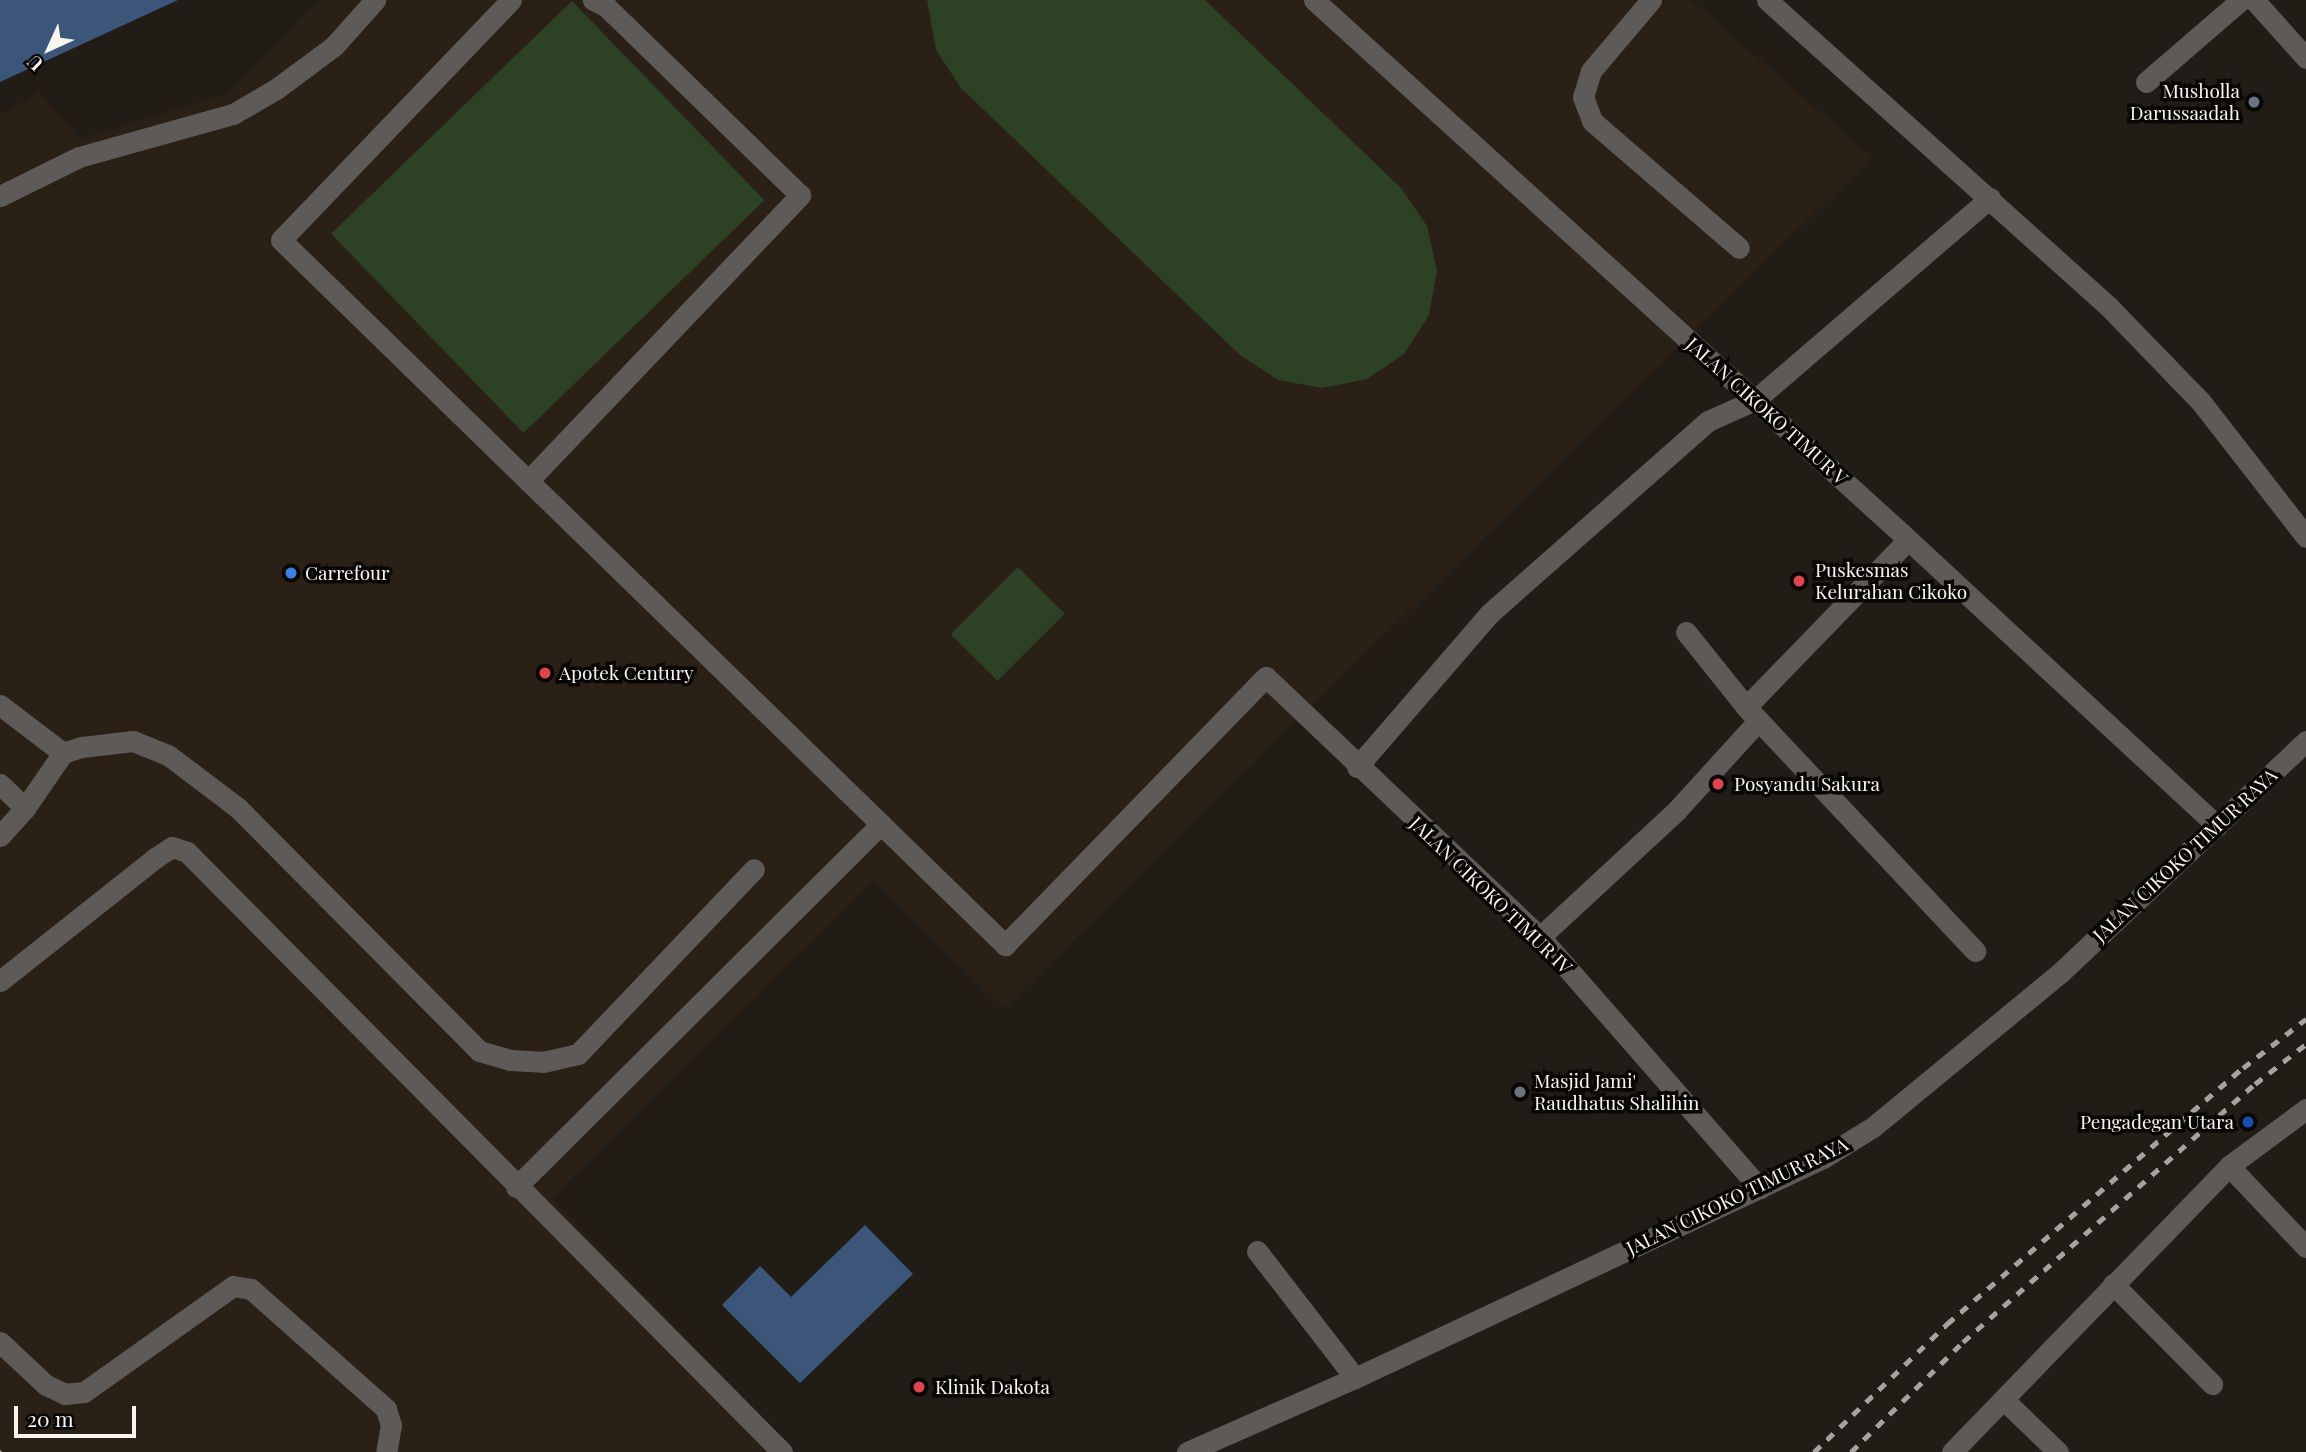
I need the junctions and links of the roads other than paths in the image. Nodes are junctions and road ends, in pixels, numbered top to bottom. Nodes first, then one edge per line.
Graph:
1 (375, 0) edge
2 (511, 0) edge
3 (593, 0) edge
4 (1314, 0) edge
5 (1651, 0) edge
6 (1767, 0) edge
7 (2241, 0) edge
8 (2254, 0) edge
9 (2306, 58) edge
10 (2146, 82) dead end
11 (0, 196) edge
12 (1990, 198) junction
13 (1739, 248) dead end
14 (1755, 400) junction
15 (528, 481) junction
16 (2306, 537) edge
17 (1908, 540) junction
18 (1686, 632) dead end
19 (0, 705) edge
20 (1752, 714) junction
21 (2306, 741) edge
22 (63, 753) junction
23 (1357, 767) junction
24 (0, 784) edge
25 (25, 808) junction
26 (881, 824) junction
27 (2217, 826) junction
28 (0, 836) edge
29 (754, 869) dead end
30 (1540, 937) junction
31 (1976, 951) dead end
32 (0, 981) edge
33 (2306, 1109) edge
34 (2229, 1166) junction
35 (516, 1187) junction
36 (1760, 1188) junction
37 (2306, 1247) edge
38 (1257, 1251) dead end
39 (2113, 1284) junction
40 (0, 1342) edge
41 (1354, 1378) junction
42 (2212, 1384) dead end
43 (2004, 1400) junction
44 (767, 1447) edge
45 (386, 1452) edge
46 (1187, 1452) edge
47 (1952, 1452) edge
48 (2058, 1452) edge

1 - 11 street
2 - 15 street
3 - 15 street
4 - 14 street, JALAN CIKOKO TIMUR V
5 - 13 street
6 - 12 street
7 - 10 street
8 - 9 street
12 - 14 street
12 - 16 street
14 - 17 street, JALAN CIKOKO TIMUR V
14 - 23 street
15 - 26 street
17 - 20 street
17 - 27 street, JALAN CIKOKO TIMUR V
18 - 20 street
19 - 22 street
20 - 30 street
20 - 31 street
21 - 27 street, JALAN CIKOKO TIMUR RAYA
22 - 25 street
22 - 29 street
23 - 26 street, JALAN CIKOKO TIMUR IV
23 - 30 street, JALAN CIKOKO TIMUR IV
24 - 25 street
25 - 28 street
26 - 35 street
27 - 36 street, JALAN CIKOKO TIMUR RAYA
30 - 36 street, JALAN CIKOKO TIMUR IV
32 - 35 street
33 - 34 street
34 - 37 street
34 - 39 street
35 - 44 street
36 - 41 street, JALAN CIKOKO TIMUR RAYA
38 - 41 street
39 - 42 street
39 - 43 street
40 - 45 street
41 - 46 street, JALAN CIKOKO TIMUR RAYA
43 - 47 street
43 - 48 street

